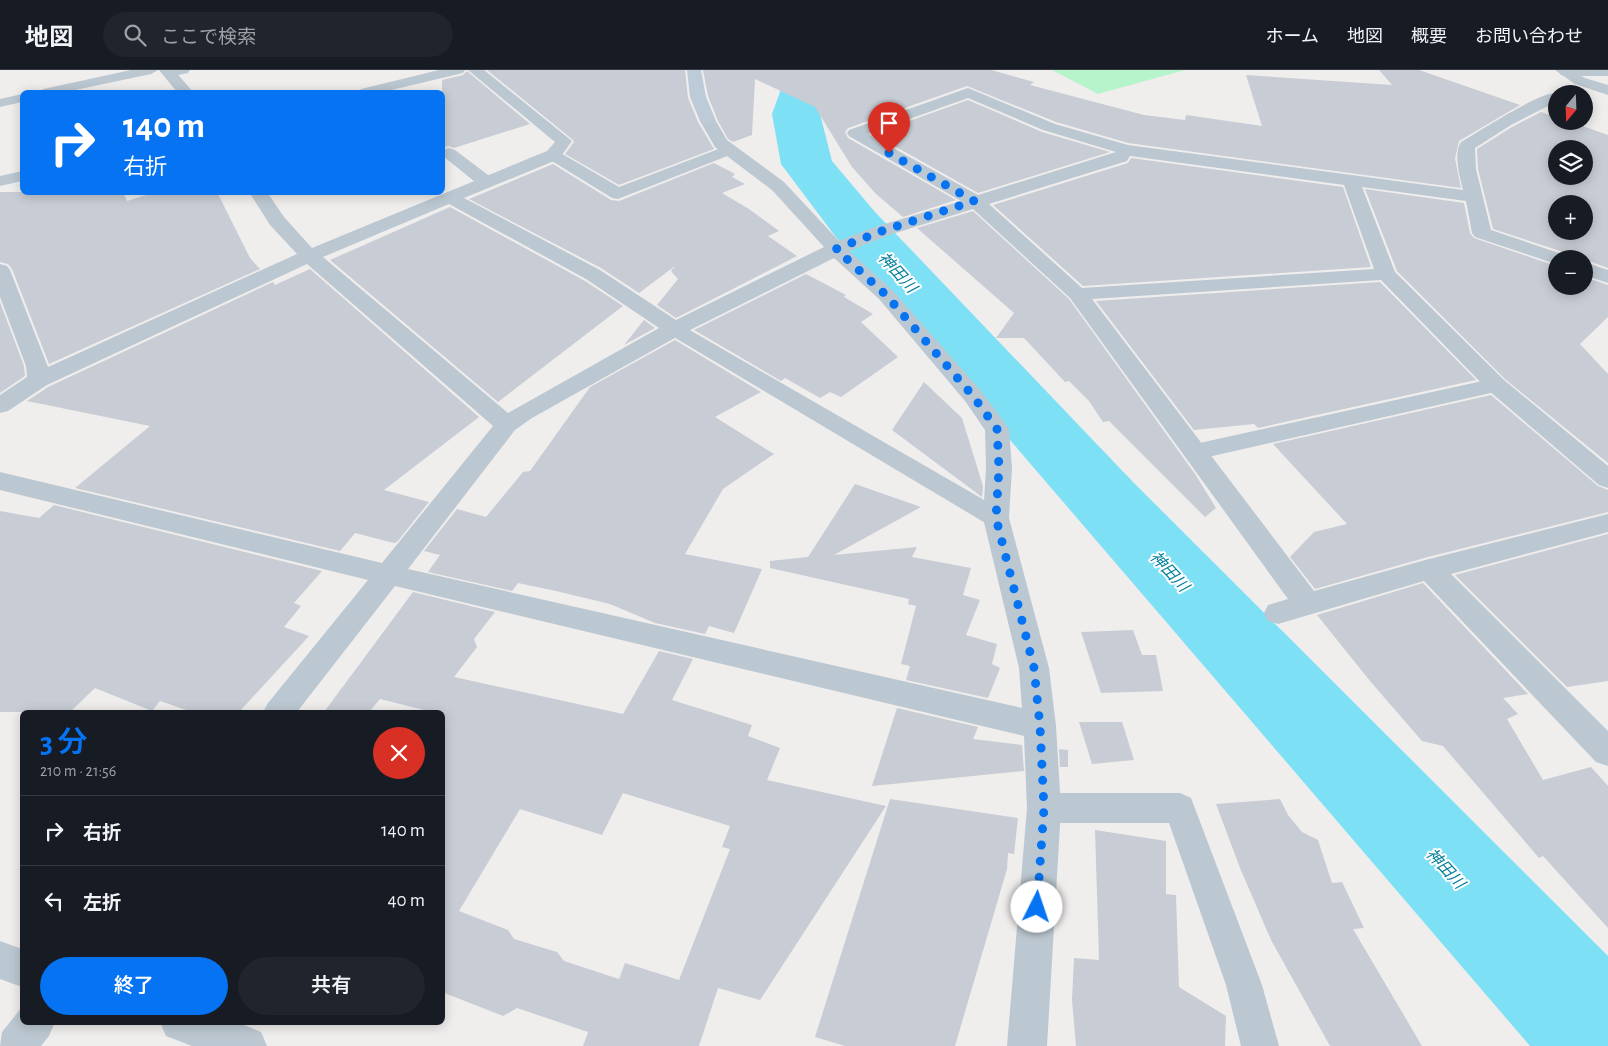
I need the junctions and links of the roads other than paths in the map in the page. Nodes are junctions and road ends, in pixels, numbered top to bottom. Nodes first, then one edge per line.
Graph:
1 (151, 70) edge
2 (458, 70) edge
3 (475, 70) edge
4 (694, 70) edge
5 (173, 71) edge
6 (1564, 71) edge
7 (1608, 72) edge
8 (1580, 81) junction
9 (1576, 85) edge
10 (57, 90) edge
11 (184, 90) edge
12 (389, 90) edge
13 (1608, 90) edge
14 (20, 98) edge
15 (1548, 100) edge
16 (0, 103) edge
17 (708, 121) joint
18 (729, 150) junction
19 (1126, 150) junction
20 (449, 153) dead end
21 (553, 154) junction
22 (20, 176) edge
23 (0, 181) edge
24 (1351, 181) junction
25 (486, 182) junction
26 (260, 195) edge
27 (449, 197) junction
28 (1473, 197) junction
29 (974, 201) junction
30 (841, 247) junction
31 (309, 256) junction
32 (1548, 256) edge
33 (0, 270) edge
34 (1593, 271) edge
35 (1386, 274) junction
36 (1608, 277) edge
37 (1077, 294) junction
38 (674, 329) junction
39 (39, 380) junction
40 (1496, 385) junction
41 (0, 406) edge
42 (507, 425) junction
43 (1195, 452) junction
44 (1608, 479) edge
45 (0, 481) edge
46 (996, 518) junction
47 (1608, 524) edge
48 (1429, 569) junction
49 (387, 574) junction
50 (1308, 604) junction
51 (1278, 613) dead end
52 (281, 710) edge
53 (1040, 726) junction
54 (1608, 752) edge
55 (1044, 808) junction
56 (0, 960) edge
57 (20, 967) edge
58 (33, 1025) edge
59 (188, 1025) edge
60 (16, 1046) edge
61 (247, 1046) edge
62 (1027, 1046) edge
63 (1260, 1046) edge

1 - 10 lane
2 - 12 street
3 - 21 street
4 - 17 street
5 - 11 street
6 - 7 lane
6 - 8 street
8 - 9 street
8 - 13 street
14 - 16 lane
15 - 28 street
17 - 18 street
18 - 21 lane
18 - 30 street
19 - 24 street
19 - 29 street
19 - 29 street
20 - 25 lane
21 - 25 street
22 - 23 street
24 - 28 street
24 - 35 street
25 - 27 street
26 - 31 street
27 - 31 street
27 - 38 street
28 - 32 street
29 - 30 street
29 - 37 street
30 - 38 street
30 - 46 street
31 - 39 street
31 - 42 street
33 - 39 street
34 - 36 street
35 - 37 street
35 - 40 street
37 - 43 street
38 - 42 street
38 - 46 lane
39 - 41 street
40 - 43 lane
40 - 44 street
42 - 49 street
43 - 50 street
45 - 49 street
46 - 53 street
47 - 48 street
48 - 50 street
48 - 54 street
49 - 52 street
49 - 53 street
50 - 51 street
53 - 55 street
55 - 62 street
55 - 63 lane
56 - 57 street
58 - 60 street
59 - 61 street

